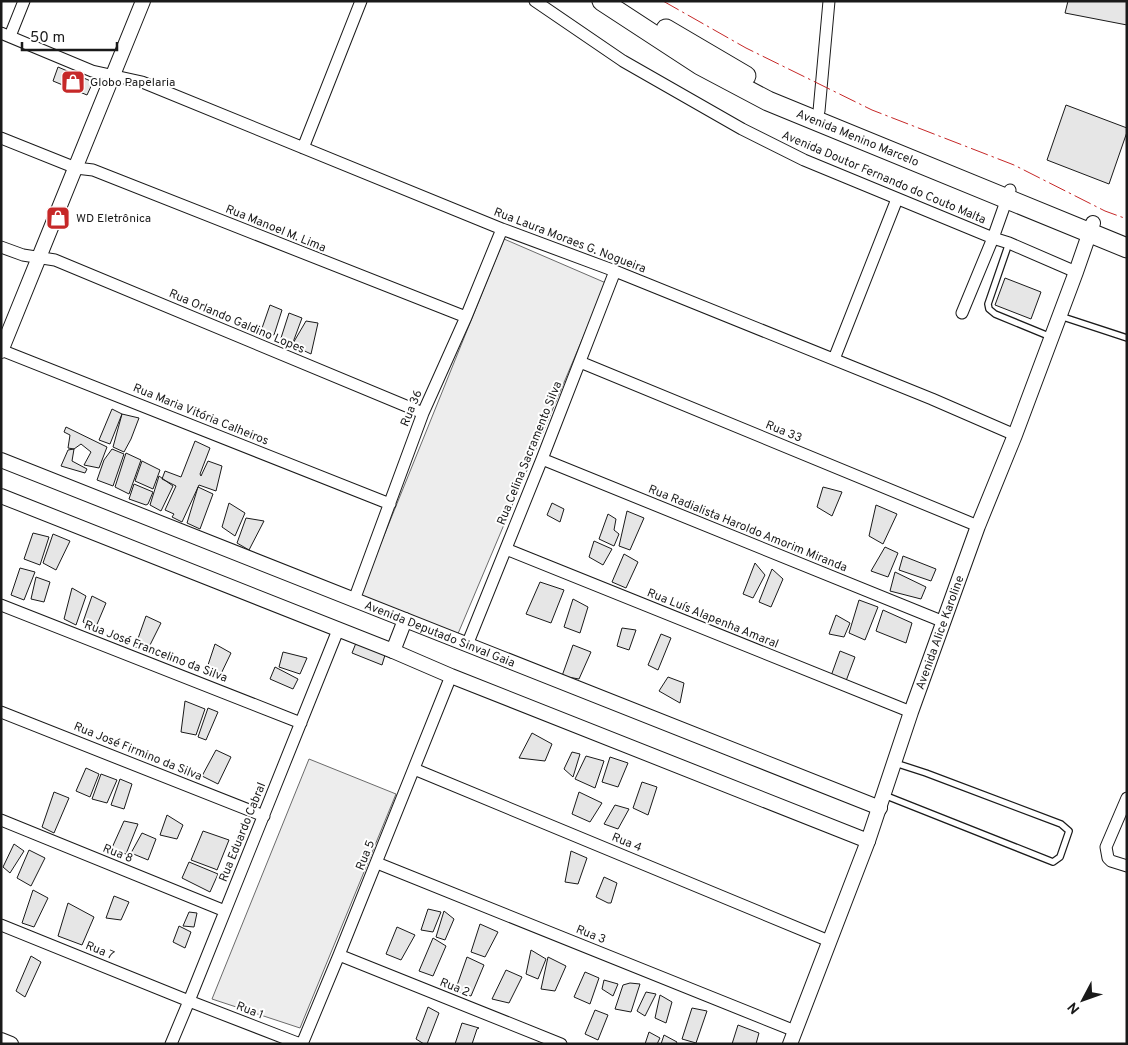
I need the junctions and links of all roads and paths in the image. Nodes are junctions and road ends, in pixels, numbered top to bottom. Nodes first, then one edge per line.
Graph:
1 (24, 1) edge
2 (143, 1) edge
3 (360, 1) edge
4 (534, 1) edge
5 (602, 1) edge
6 (623, 1) edge
7 (829, 1) edge
8 (6, 35) edge
9 (114, 76) junction
10 (819, 111) junction
11 (1, 138) edge
12 (303, 148) junction
13 (76, 168) junction
14 (1008, 194) junction
15 (898, 199) junction
16 (1091, 228) junction
17 (502, 229) junction
18 (1127, 237) edge
19 (993, 238) junction
20 (1008, 243) junction
21 (1, 247) edge
22 (1127, 248) edge
23 (39, 258) junction
24 (615, 271) junction
25 (1076, 272) junction
26 (962, 313) dead end
27 (1060, 316) junction
28 (466, 317) junction
29 (1051, 337) junction
30 (1127, 338) edge
31 (1, 350) edge
32 (834, 359) junction
33 (580, 362) junction
34 (423, 413) junction
35 (1015, 435) junction
36 (542, 459) junction
37 (1, 460) edge
38 (1, 496) edge
39 (390, 504) junction
40 (978, 526) junction
41 (506, 549) junction
42 (354, 600) junction
43 (1, 605) edge
44 (404, 620) junction
45 (944, 622) junction
46 (338, 630) junction
47 (467, 645) junction
48 (393, 651) junction
49 (451, 676) junction
50 (1, 712) edge
51 (911, 712) junction
52 (301, 723) junction
53 (895, 763) junction
54 (414, 769) junction
55 (1127, 798) edge
56 (882, 802) junction
57 (264, 816) junction
58 (1, 820) edge
59 (868, 840) junction
60 (376, 863) junction
61 (1127, 866) edge
62 (225, 911) junction
63 (1, 925) edge
64 (829, 941) junction
65 (339, 955) junction
66 (189, 1001) junction
67 (793, 1037) edge
68 (170, 1044) edge
69 (301, 1044) edge
70 (561, 1044) edge

1 - 8 street
2 - 9 street
3 - 12 street
4 - 15 street, Avenida Doutor Fernando do Couto Malta
5 - 14 main road, Avenida Menino Marcelo
6 - 10 main road, Avenida Menino Marcelo
7 - 10 street
8 - 9 street, Rua Laura Moraes G. Nogueira
9 - 12 street, Rua Laura Moraes G. Nogueira
9 - 13 street
10 - 14 main road, Avenida Menino Marcelo
11 - 13 street, Rua Manoel M. Lima
12 - 17 street, Rua Laura Moraes G. Nogueira
13 - 23 street
13 - 28 street, Rua Manoel M. Lima
14 - 16 main road, Avenida Menino Marcelo
14 - 19 street
15 - 19 street, Avenida Doutor Fernando do Couto Malta
15 - 32 street
16 - 18 main road, Avenida Menino Marcelo
16 - 22 main road, Avenida Menino Marcelo
16 - 25 street, Avenida Alice Karoline
17 - 24 street, Rua Laura Moraes G. Nogueira
17 - 28 street, Rua 36
19 - 20 street, Avenida Doutor Fernando do Couto Malta
19 - 26 street
20 - 25 street, Avenida Doutor Fernando do Couto Malta
20 - 29 lane
21 - 23 street, Rua Orlando Galdino Lopes
23 - 31 street
23 - 34 street, Rua Orlando Galdino Lopes
24 - 32 street, Rua Laura Moraes G. Nogueira
24 - 33 street, Rua Celina Sacramento Silva
25 - 27 street, Avenida Alice Karoline
27 - 29 street, Avenida Alice Karoline
27 - 30 lane
28 - 34 street, Rua 36
29 - 35 street, Avenida Alice Karoline
31 - 39 street, Rua Maria Vitória Calheiros
32 - 35 street, Rua Laura Moraes G. Nogueira
33 - 36 street, Rua Celina Sacramento Silva
33 - 40 street, Rua 33
34 - 39 street, Rua 36
35 - 40 street, Avenida Alice Karoline
36 - 41 street, Rua Celina Sacramento Silva
36 - 45 street, Rua Radialista Haroldo Amorim Miranda
37 - 42 street, Avenida Deputado Sinval Gaia
38 - 46 street
39 - 42 street, Rua 36
40 - 45 street, Avenida Alice Karoline
41 - 47 street, Rua Celina Sacramento Silva
41 - 51 street, Rua Luís Alapenha Amaral
42 - 44 street, Avenida Deputado Sinval Gaia
43 - 52 street, Rua José Francelino da Silva
44 - 47 street, Avenida Deputado Sinval Gaia
44 - 48 street
45 - 51 street, Avenida Alice Karoline
46 - 48 street
46 - 52 street, Rua Eduardo Cabral
47 - 56 street, Avenida Deputado Sinval Gaia
48 - 49 street
49 - 54 street, Rua 5
49 - 59 street
50 - 57 street, Rua José Firmino da Silva
51 - 53 street, Avenida Alice Karoline
52 - 57 street, Rua Eduardo Cabral
53 - 56 street, Avenida Alice Karoline
53 - 56 lane
54 - 60 street, Rua 5
54 - 64 street, Rua 4
55 - 61 street
56 - 59 street, Avenida Alice Karoline
57 - 62 street, Rua Eduardo Cabral
58 - 62 street, Rua 8
59 - 64 street, Avenida Alice Karoline
60 - 65 street, Rua 5
60 - 67 street, Rua 3
62 - 66 street, Rua Eduardo Cabral
63 - 66 street, Rua 7
64 - 67 street, Avenida Alice Karoline
65 - 69 street, Rua 5
65 - 70 street, Rua 2
66 - 68 street, Rua Eduardo Cabral
66 - 69 street, Rua 1

